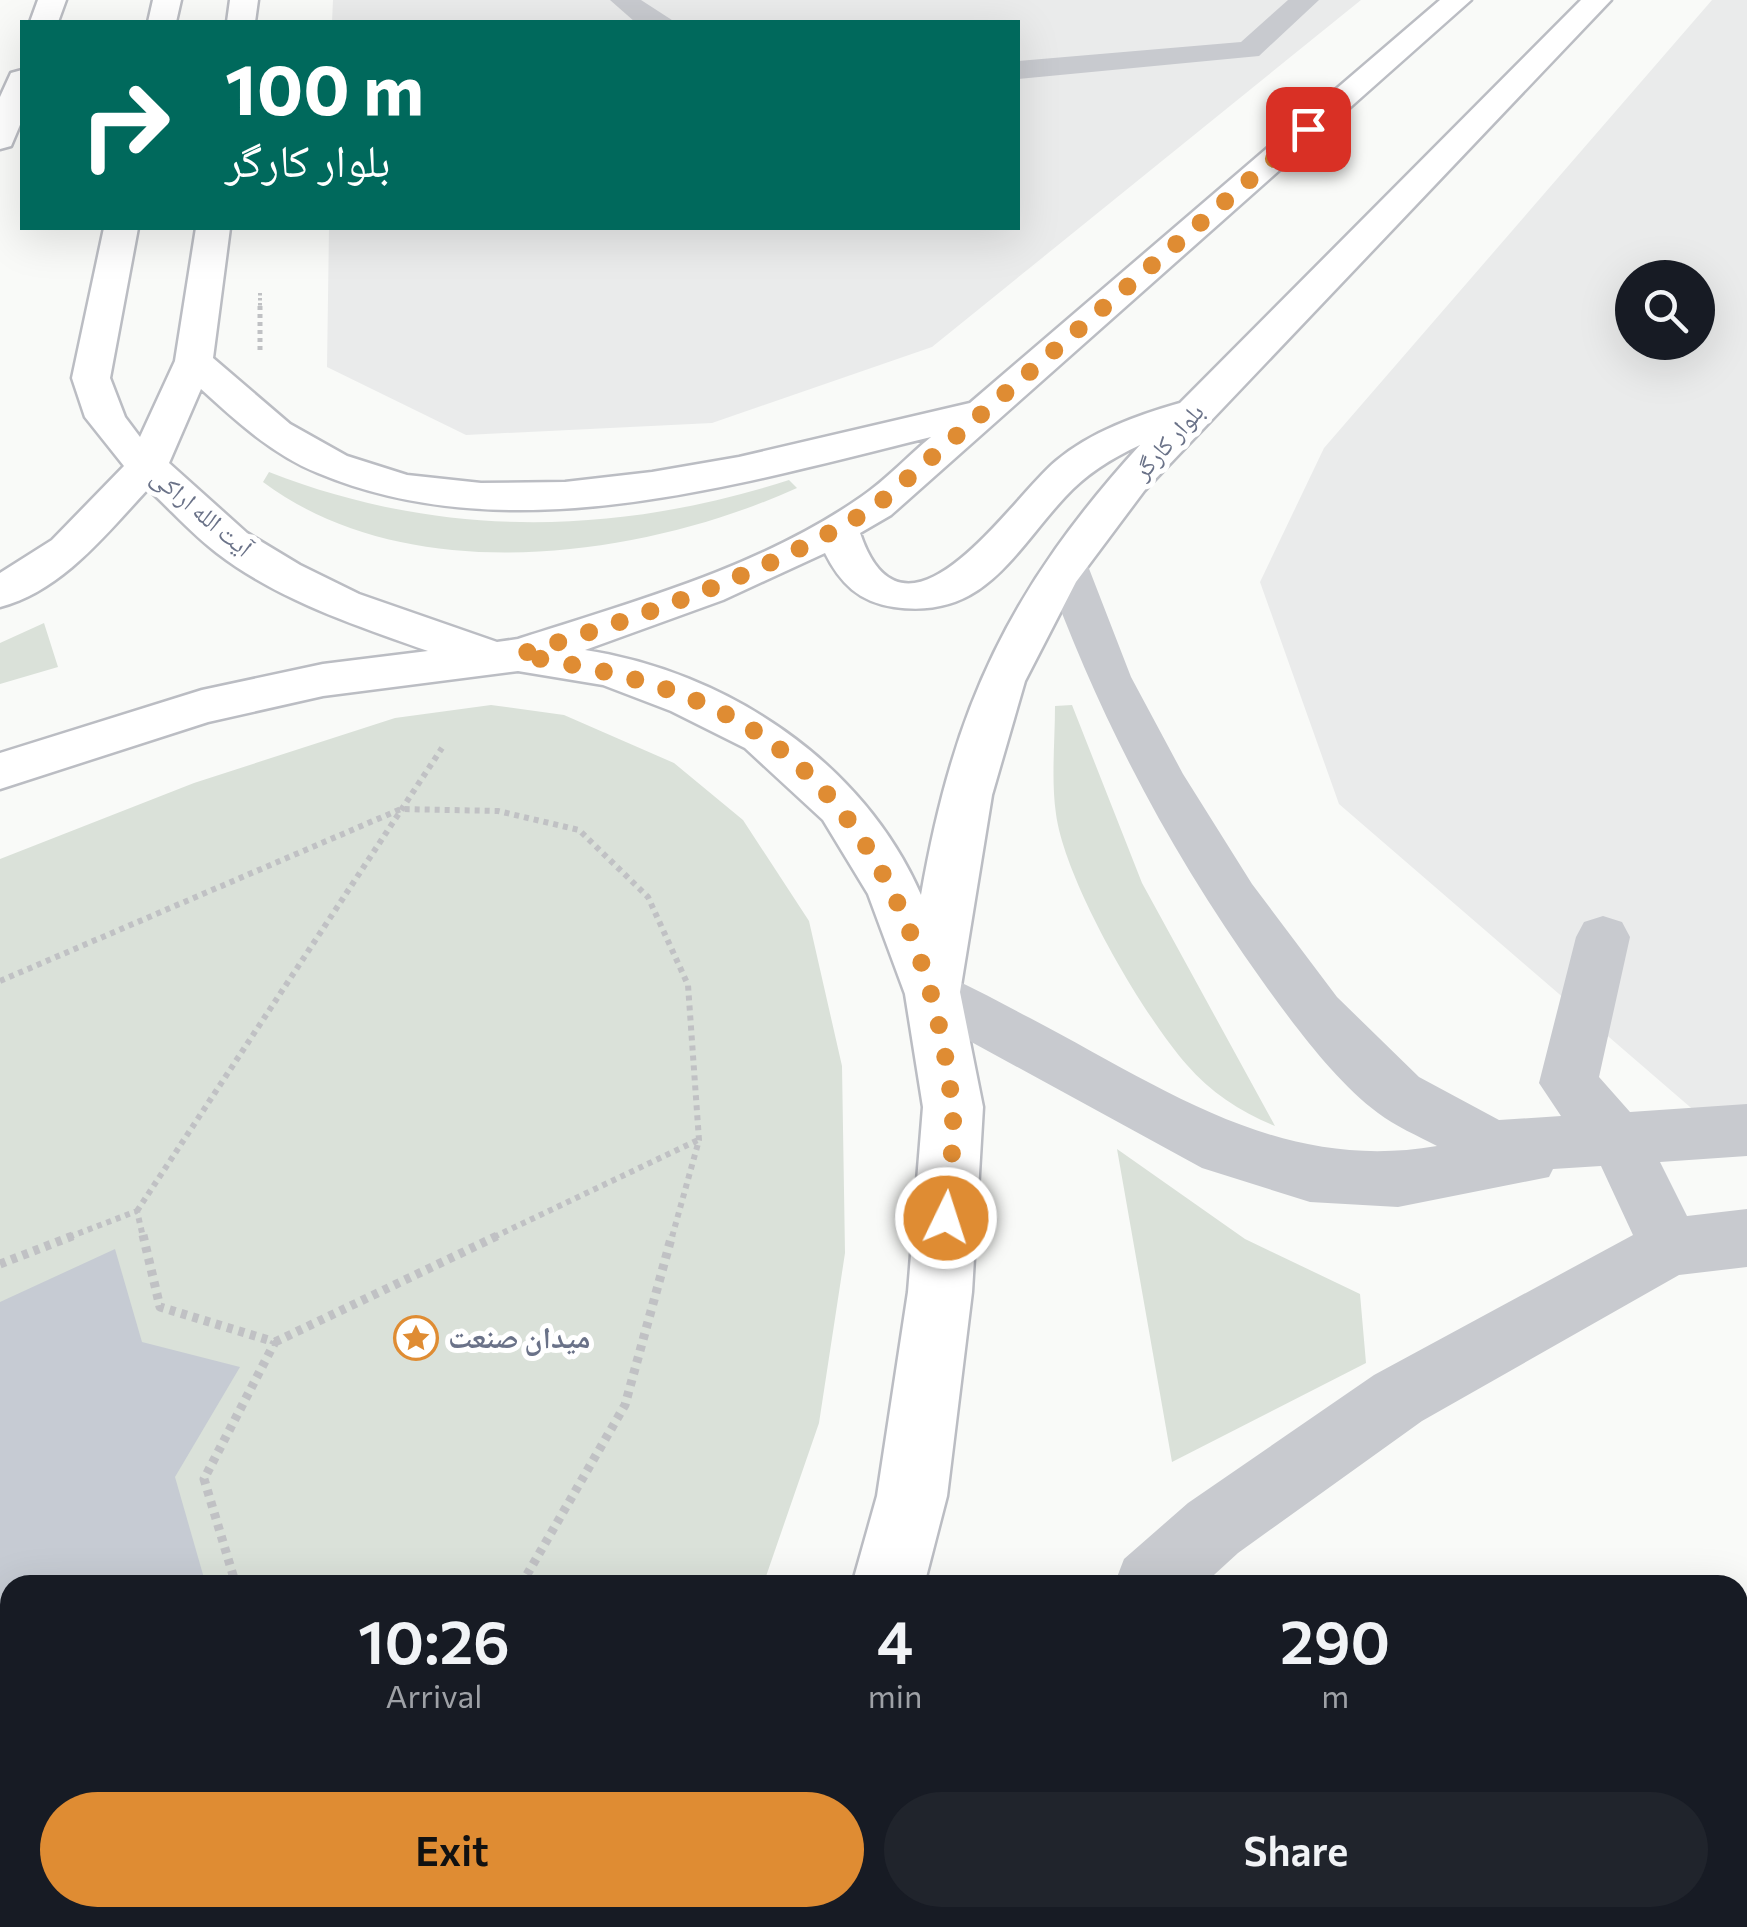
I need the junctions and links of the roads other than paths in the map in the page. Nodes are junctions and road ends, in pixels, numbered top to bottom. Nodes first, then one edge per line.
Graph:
1 (624, 0) edge
2 (1305, 0) edge
3 (1456, 0) edge
4 (1596, 0) edge
5 (649, 20) edge
6 (1020, 70) edge
7 (20, 84) edge
8 (0, 139) edge
9 (121, 230) edge
10 (213, 230) edge
11 (194, 361) junction
12 (1195, 411) junction
13 (982, 412) junction
14 (147, 466) junction
15 (838, 530) junction
16 (1066, 566) junction
17 (0, 592) edge
18 (507, 657) junction
19 (0, 771) edge
20 (1603, 937) dead end
21 (932, 994) junction
22 (1747, 1130) edge
23 (1619, 1142) junction
24 (1747, 1238) edge
25 (1670, 1247) junction
26 (891, 1575) edge
27 (1161, 1575) edge

1 - 5 street
2 - 6 street
3 - 13 main road
4 - 12 main road, بلوار کارگر
7 - 8 main road
9 - 14 main road, آیت الله اراکی
10 - 11 main road
11 - 13 main road
11 - 14 main road
12 - 15 main road
12 - 16 main road, بلوار کارگر
13 - 15 main road
14 - 17 main road
14 - 18 main road, آیت الله اراکی
15 - 18 main road
16 - 21 main road, بلوار کارگر
16 - 23 street
18 - 19 main road
18 - 21 main road
20 - 23 street
21 - 23 street
21 - 26 main road
22 - 23 street
23 - 25 street
24 - 25 street
25 - 27 street

